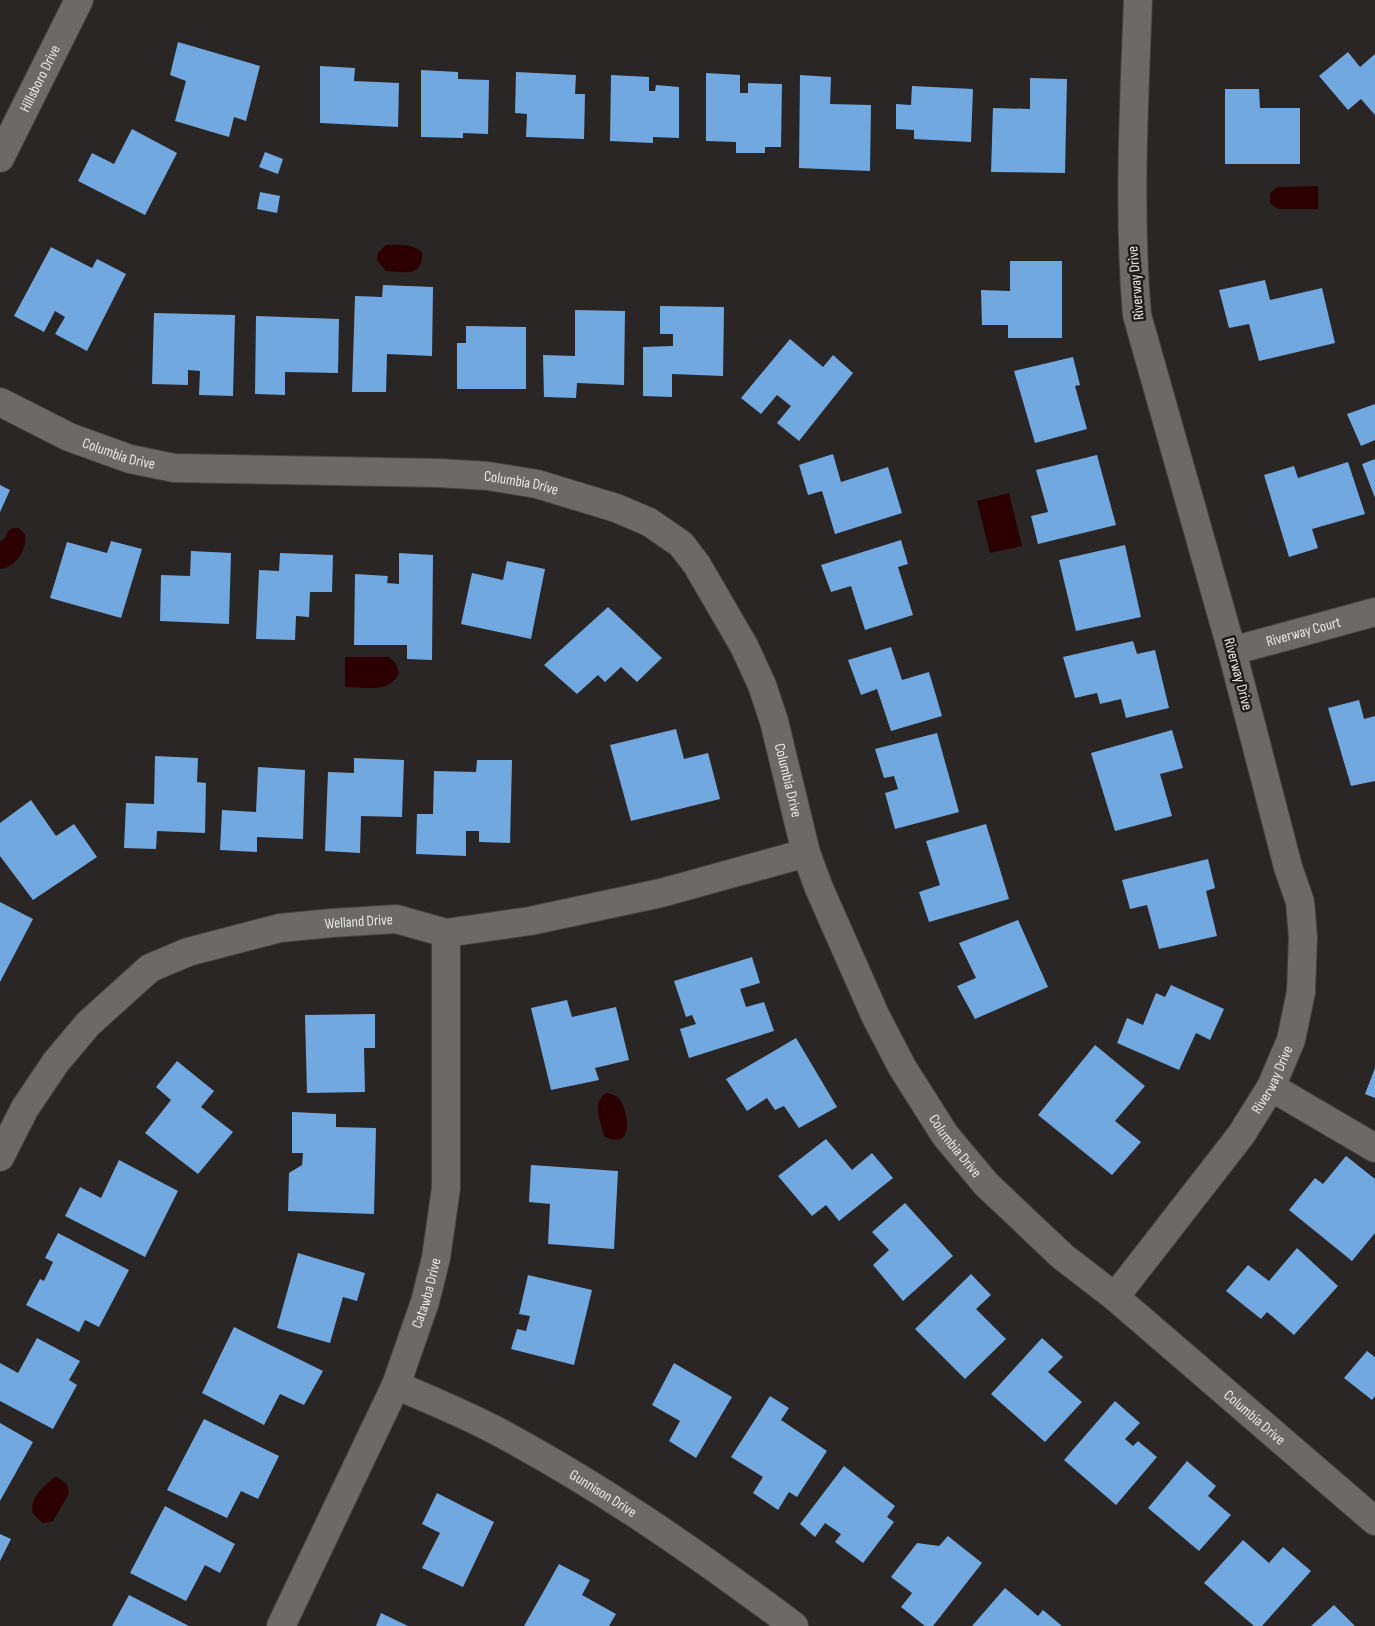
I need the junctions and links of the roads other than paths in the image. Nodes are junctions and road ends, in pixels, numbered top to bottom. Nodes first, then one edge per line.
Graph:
1 (79, 0) edge
2 (1138, 0) edge
3 (0, 158) edge
4 (0, 402) edge
5 (1375, 612) edge
6 (1232, 651) junction
7 (806, 853) junction
8 (446, 932) junction
9 (1271, 1087) junction
10 (1375, 1148) edge
11 (0, 1157) edge
12 (1115, 1297) junction
13 (396, 1384) junction
14 (1375, 1521) edge
15 (281, 1626) edge
16 (794, 1626) edge

1 - 3 street, Hillsboro Drive
2 - 6 street, Riverway Drive
4 - 7 street, Columbia Drive
5 - 6 street, Riverway Court
6 - 9 street, Riverway Drive
7 - 8 street, Welland Drive
7 - 12 street, Columbia Drive
8 - 11 street, Welland Drive
8 - 13 street, Catawba Drive
9 - 10 street
9 - 12 street, Riverway Drive
12 - 14 street, Columbia Drive
13 - 15 street, Catawba Drive
13 - 16 street, Gunnison Drive

